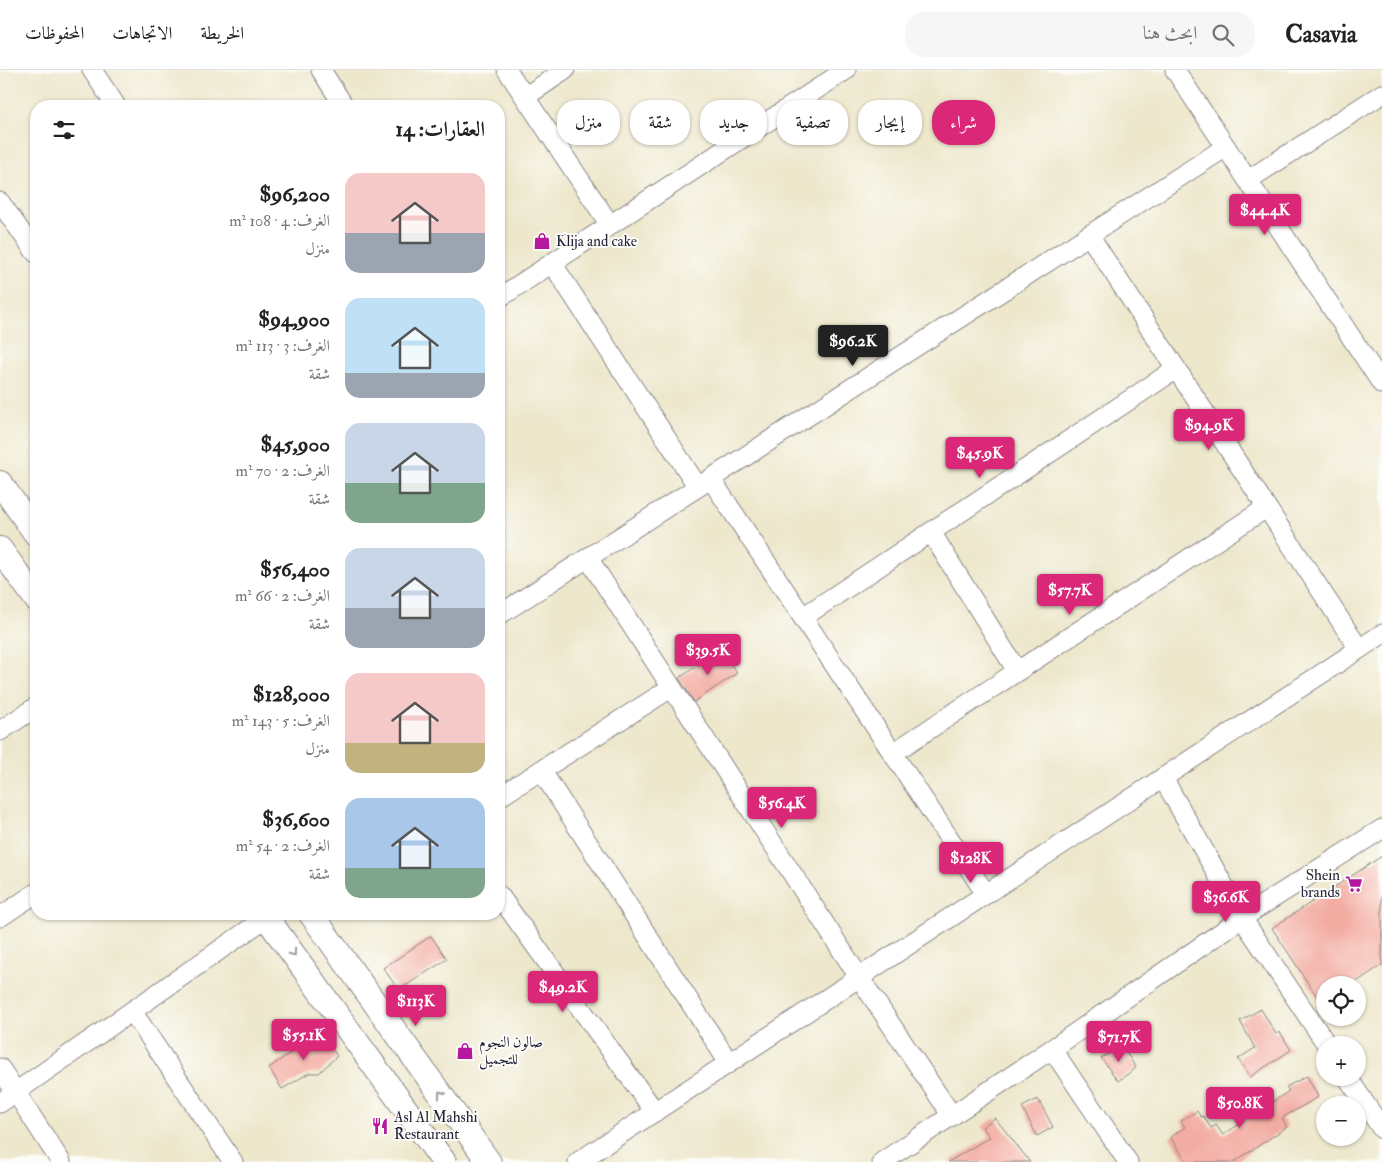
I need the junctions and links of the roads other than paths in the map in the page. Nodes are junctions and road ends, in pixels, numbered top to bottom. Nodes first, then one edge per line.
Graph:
1 (92, 70) edge
2 (321, 70) edge
3 (507, 70) edge
4 (565, 70) edge
5 (846, 70) edge
6 (1175, 70) edge
7 (525, 96) junction
8 (1380, 99) edge
9 (112, 100) edge
10 (340, 100) edge
11 (1226, 147) junction
12 (1248, 180) junction
13 (0, 202) edge
14 (610, 226) junction
15 (1089, 235) junction
16 (30, 244) edge
17 (552, 263) junction
18 (505, 294) edge
19 (1176, 369) junction
20 (1382, 384) edge
21 (0, 483) edge
22 (704, 483) junction
23 (1266, 508) junction
24 (30, 526) edge
25 (931, 532) junction
26 (0, 549) edge
27 (588, 558) junction
28 (30, 591) edge
29 (505, 611) edge
30 (803, 618) junction
31 (1382, 634) edge
32 (1359, 649) junction
33 (1017, 672) junction
34 (671, 688) junction
35 (30, 711) edge
36 (0, 731) edge
37 (893, 754) junction
38 (541, 770) junction
39 (1163, 778) junction
40 (505, 794) edge
41 (1382, 829) edge
42 (986, 894) junction
43 (30, 897) edge
44 (505, 903) edge
45 (0, 917) edge
46 (1242, 918) junction
47 (259, 920) edge
48 (270, 920) edge
49 (314, 920) edge
50 (859, 978) junction
51 (374, 1002) junction
52 (132, 1011) junction
53 (343, 1023) junction
54 (1321, 1036) edge
55 (1052, 1049) junction
56 (729, 1062) junction
57 (0, 1068) edge
58 (424, 1072) junction
59 (1353, 1086) edge
60 (393, 1091) junction
61 (15, 1092) junction
62 (0, 1103) edge
63 (655, 1112) junction
64 (952, 1116) junction
65 (1382, 1128) edge
66 (61, 1162) edge
67 (233, 1162) edge
68 (444, 1162) edge
69 (490, 1162) edge
70 (578, 1162) edge
71 (882, 1162) edge
72 (1128, 1162) edge

1 - 9 street
2 - 10 street
3 - 7 street
4 - 7 street
5 - 14 street
6 - 11 street
7 - 14 street
8 - 12 street
11 - 12 street
11 - 15 street
12 - 20 street
13 - 16 street
14 - 17 street
15 - 19 street
15 - 22 street
17 - 18 street
17 - 22 street
19 - 23 street
19 - 25 street
21 - 24 street
22 - 27 street
22 - 30 street
23 - 32 street
23 - 33 street
25 - 30 street
25 - 33 street
26 - 28 street
27 - 29 street
27 - 34 street
30 - 37 street
31 - 32 street
32 - 39 street
33 - 37 street
34 - 38 street
34 - 50 street
35 - 36 street
37 - 42 street
38 - 40 street
38 - 56 street
39 - 42 street
39 - 46 street
41 - 46 street
42 - 50 street
43 - 45 street
44 - 63 street
46 - 54 street
46 - 55 street
47 - 52 street
48 -> 53 street
49 - 51 street
50 - 56 street
50 - 64 street
51 - 53 street
51 - 58 street
52 - 61 street
52 - 67 street
53 - 60 street
55 - 64 street
55 - 72 street
56 - 63 street
57 - 61 street
58 - 60 street
69 -> 58 street
59 - 65 street
60 - 68 street
61 - 62 street
61 - 66 street
63 - 70 street
64 - 71 street

